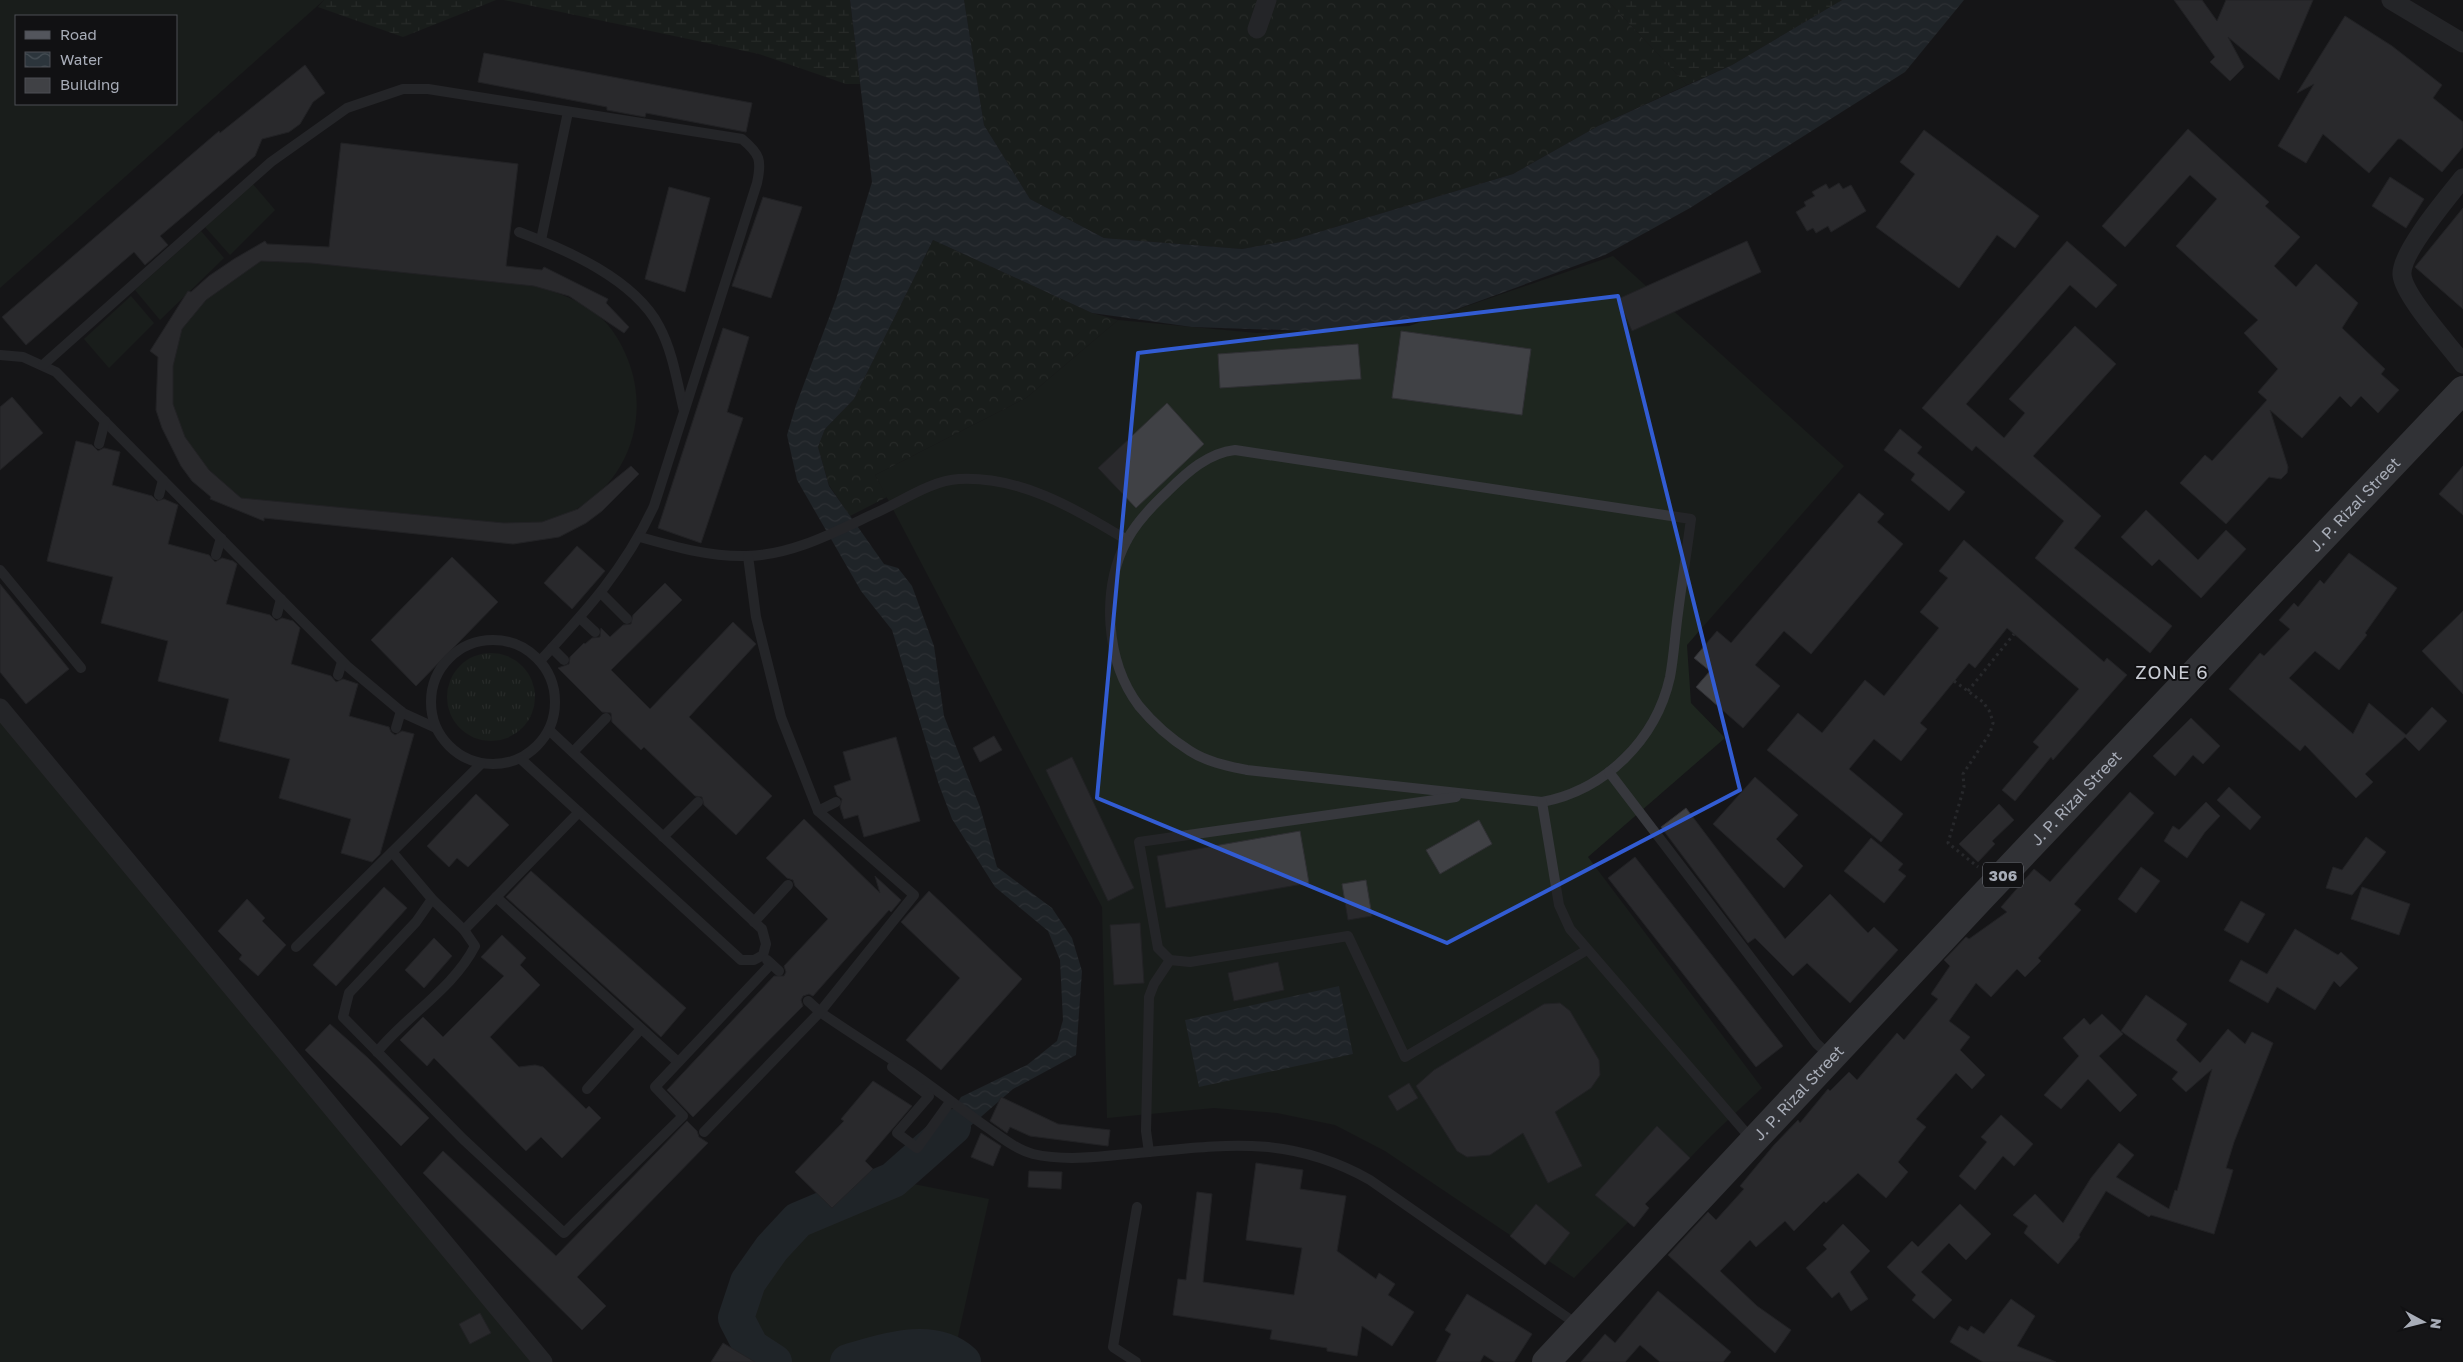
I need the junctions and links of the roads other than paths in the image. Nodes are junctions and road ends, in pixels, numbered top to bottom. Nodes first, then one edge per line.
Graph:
1 (1267, 0) edge
2 (2391, 0) edge
3 (1257, 29) dead end
4 (2463, 43) edge
5 (568, 112) junction
6 (2463, 178) edge
7 (519, 232) dead end
8 (541, 240) junction
9 (0, 355) edge
10 (2463, 364) edge
11 (43, 365) junction
12 (2463, 390) edge
13 (684, 412) junction
14 (105, 420) junction
15 (99, 444) dead end
16 (163, 480) junction
17 (159, 496) dead end
18 (640, 537) junction
19 (221, 538) junction
20 (1127, 540) junction
21 (216, 555) dead end
22 (748, 556) junction
23 (0, 570) edge
24 (601, 593) junction
25 (281, 599) junction
26 (277, 614) dead end
27 (580, 618) junction
28 (626, 619) dead end
29 (595, 632) dead end
30 (552, 648) junction
31 (564, 660) dead end
32 (540, 661) junction
33 (342, 662) junction
34 (81, 668) dead end
35 (338, 675) dead end
36 (0, 708) edge
37 (401, 712) junction
38 (606, 718) dead end
39 (396, 728) dead end
40 (436, 728) junction
41 (549, 730) junction
42 (573, 752) junction
43 (522, 760) junction
44 (482, 764) junction
45 (1610, 772) junction
46 (1471, 794) junction
47 (698, 802) dead end
48 (836, 802) dead end
49 (1542, 802) junction
50 (818, 811) junction
51 (579, 812) junction
52 (663, 837) junction
53 (393, 853) junction
54 (788, 885) dead end
55 (496, 898) junction
56 (432, 899) junction
57 (754, 922) junction
58 (464, 930) junction
59 (296, 947) dead end
60 (1587, 950) junction
61 (763, 955) junction
62 (1170, 960) junction
63 (808, 1001) dead end
64 (820, 1012) junction
65 (641, 1029) junction
66 (377, 1052) junction
67 (1831, 1058) junction
68 (678, 1062) junction
69 (895, 1062) junction
70 (587, 1089) dead end
71 (952, 1104) junction
72 (704, 1132) dead end
73 (1753, 1141) junction
74 (1149, 1152) junction
75 (1137, 1207) dead end
76 (1581, 1327) junction
77 (543, 1362) edge
78 (1136, 1362) edge
79 (1546, 1362) edge

1 - 3 street
2 - 4 street
5 - 8 lane
5 - 11 lane
5 - 13 lane
6 - 10 street
7 - 8 lane
8 - 13 lane
9 - 11 lane
11 - 14 lane
12 - 67 main road, J. P. Rizal Street / 306
13 - 18 lane
14 - 15 lane
14 - 16 lane
16 - 17 lane
16 - 19 lane
18 - 22 lane
18 - 24 lane
19 - 21 lane
19 - 25 lane
20 - 22 lane
20 - 45 lane
20 - 46 lane
22 - 50 lane
23 - 34 lane
24 - 27 lane
24 - 28 lane
25 - 26 lane
25 - 33 lane
27 - 29 lane
27 - 30 lane
30 - 31 lane
30 - 32 lane
32 - 40 lane
32 - 41 lane
33 - 35 lane
33 - 37 lane
36 - 77 street
37 - 39 lane
37 - 40 lane
38 - 42 lane
40 - 44 lane
41 - 42 lane
41 - 43 lane
42 - 52 lane
43 - 44 lane
43 - 51 lane
44 - 53 lane
45 - 49 lane
45 - 67 lane
46 - 49 lane
46 - 62 lane
47 - 52 lane
48 - 50 lane
49 - 60 lane
50 - 64 lane
51 - 55 lane
51 - 61 lane
52 - 57 lane
53 - 56 lane
53 - 59 lane
54 - 57 lane
55 - 58 lane
55 - 65 lane
56 - 58 lane
56 - 66 lane
57 - 61 lane
58 - 66 lane
60 - 62 lane
60 - 73 lane
61 - 68 lane
62 - 74 lane
63 - 64 lane
64 - 69 lane
64 - 72 lane
65 - 68 lane
65 - 70 lane
66 - 68 lane
67 - 73 main road, J. P. Rizal Street / 306
69 - 71 lane
69 - 71 lane
71 - 74 lane
73 - 76 main road, J. P. Rizal Street / 306
74 - 76 lane
75 - 78 lane
76 - 79 main road, J. P. Rizal Street / 306

